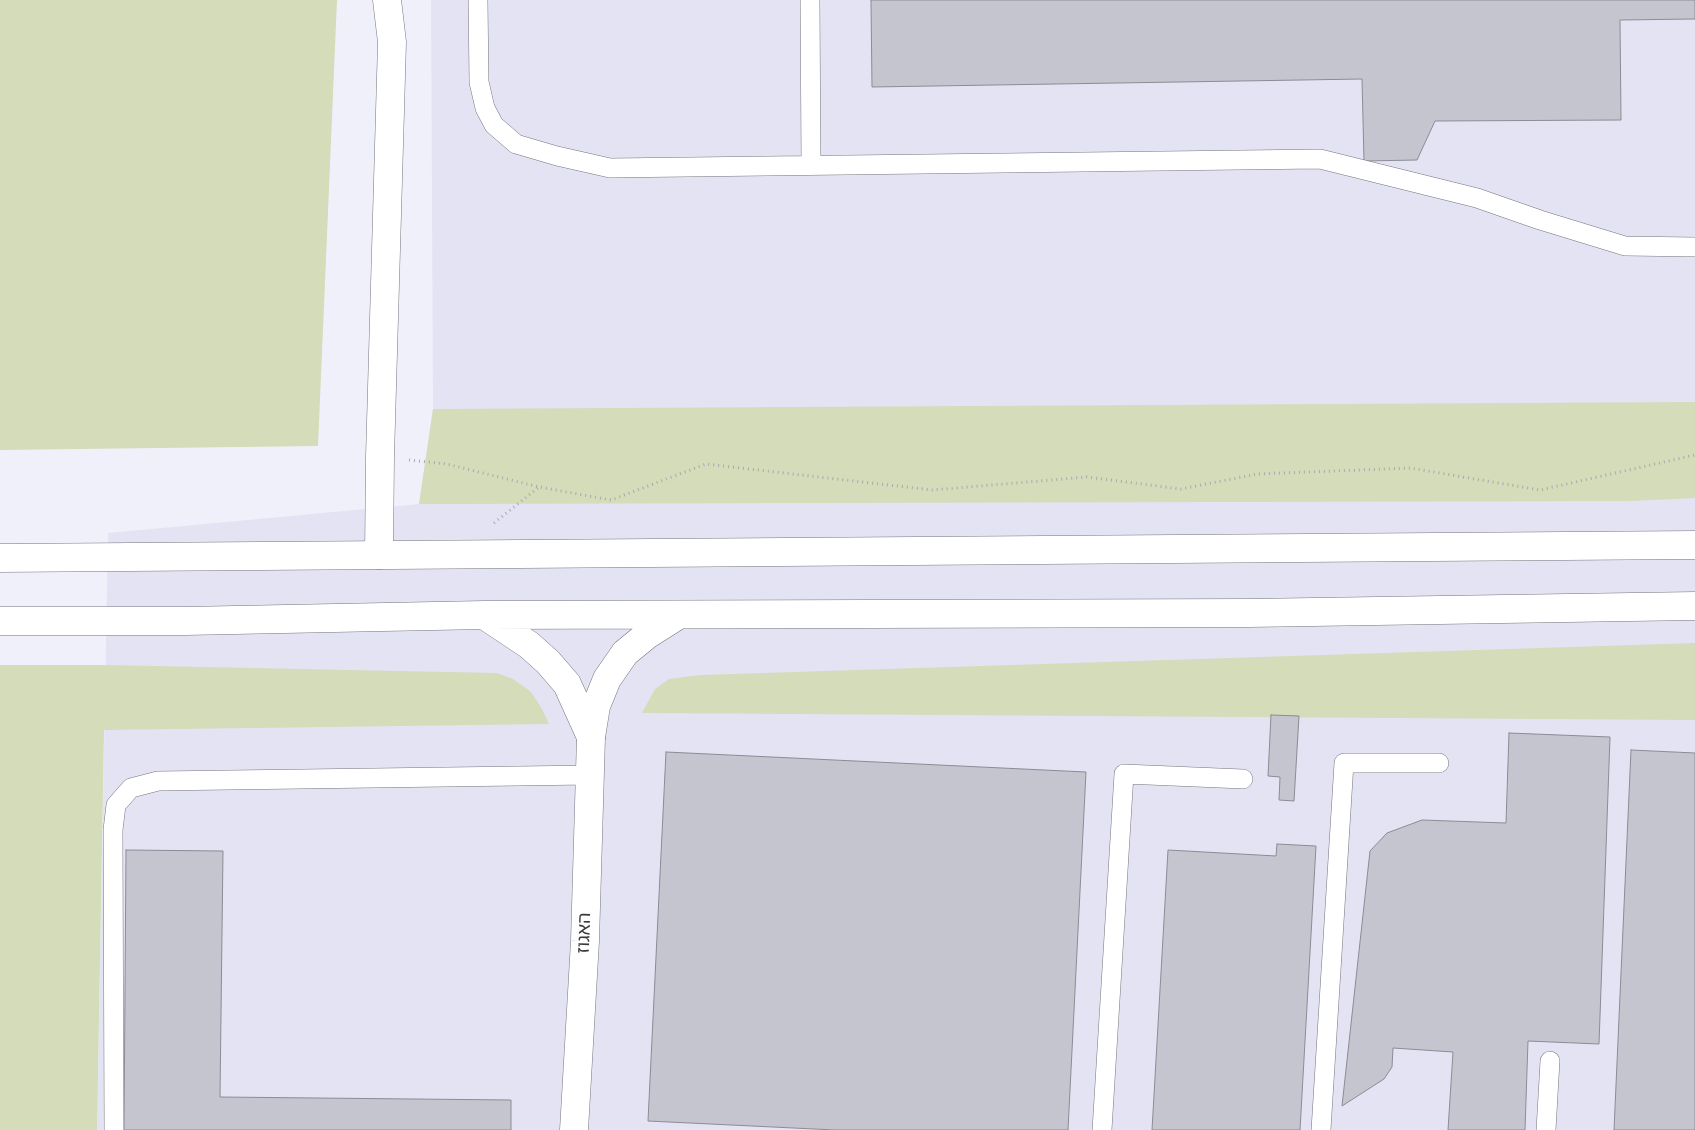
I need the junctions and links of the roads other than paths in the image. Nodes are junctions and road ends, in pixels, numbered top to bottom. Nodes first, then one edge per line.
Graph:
1 (387, 0) edge
2 (478, 0) edge
3 (810, 0) edge
4 (811, 165) junction
5 (1695, 247) edge
6 (1695, 545) edge
7 (380, 555) junction
8 (0, 558) edge
9 (1695, 606) edge
10 (484, 615) junction
11 (677, 616) junction
12 (0, 621) edge
13 (591, 737) junction
14 (1439, 763) dead end
15 (590, 775) junction
16 (1243, 779) dead end
17 (1550, 1061) dead end
18 (114, 1130) edge
19 (574, 1130) edge
20 (1102, 1130) edge
21 (1321, 1130) edge
22 (1546, 1130) edge

1 - 7 street
2 - 4 lane
3 - 4 lane
4 - 5 lane
6 - 7 street
7 - 8 street
9 - 11 street
10 - 11 street
10 - 12 street
10 - 13 street
11 - 13 street, האגוז
13 - 15 street, האגוז
14 - 21 lane
15 - 18 lane
15 - 19 street, האגוז
16 - 20 lane
17 - 22 lane

